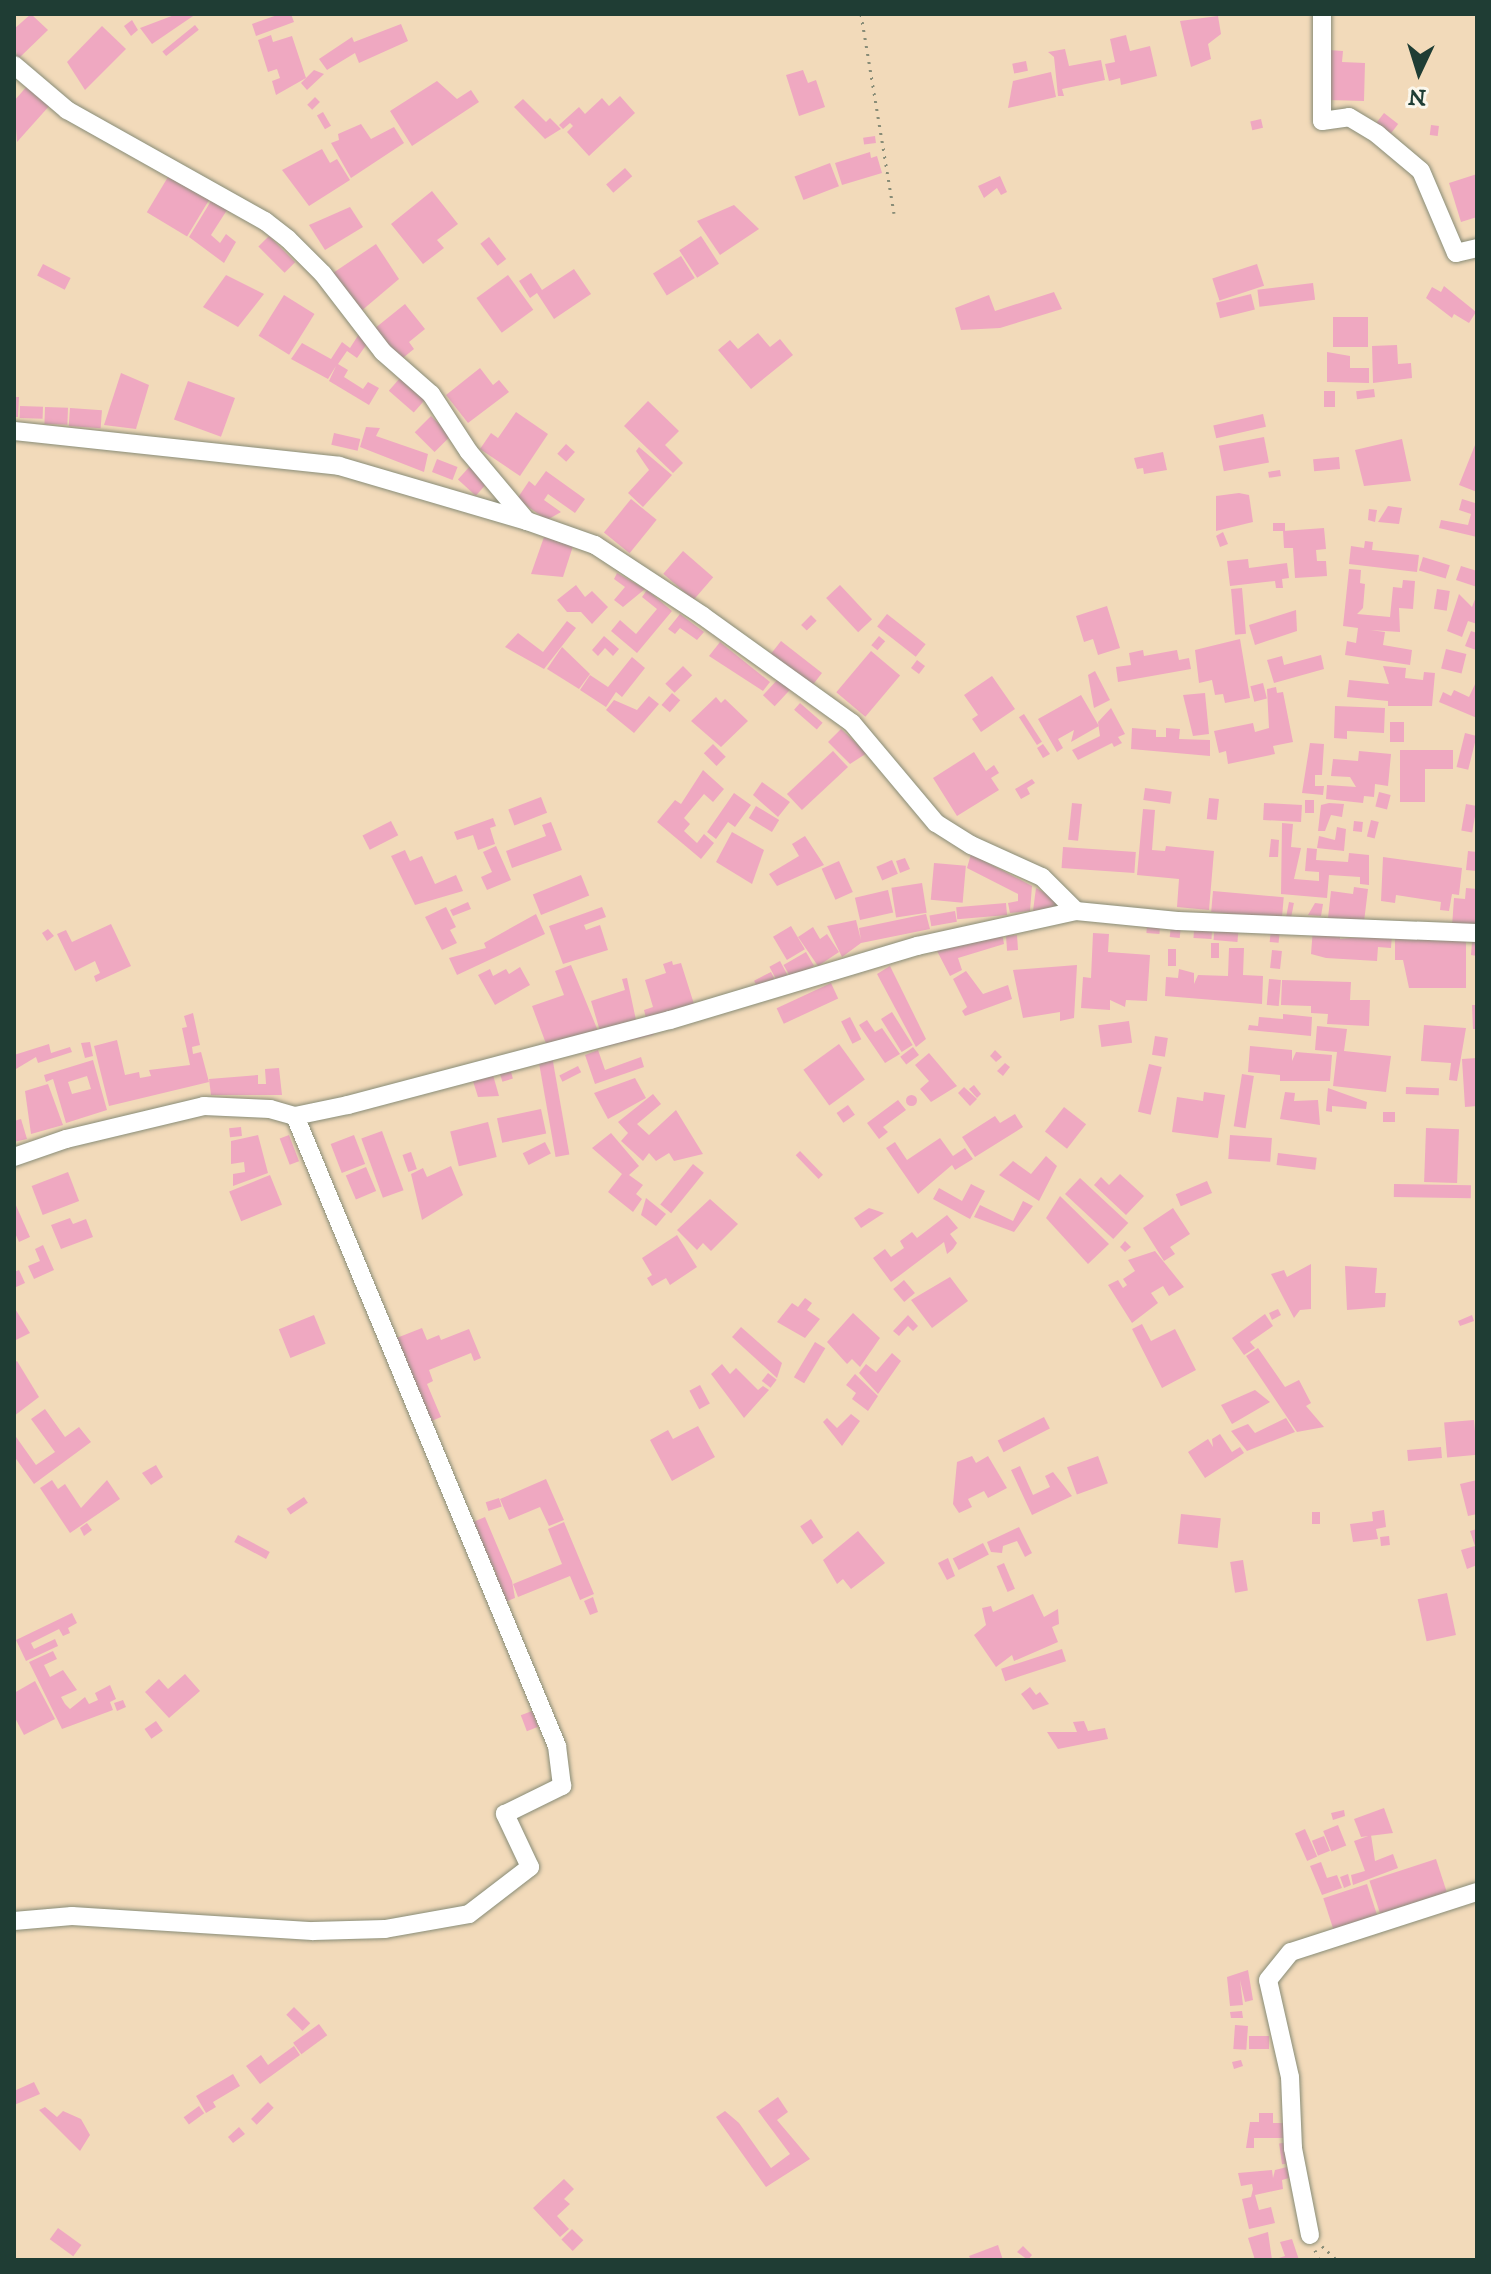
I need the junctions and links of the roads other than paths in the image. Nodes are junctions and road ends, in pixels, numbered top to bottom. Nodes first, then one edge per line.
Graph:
1 (1322, 14) edge
2 (14, 65) edge
3 (1477, 248) edge
4 (14, 431) edge
5 (527, 521) junction
6 (1076, 911) junction
7 (1477, 933) edge
8 (295, 1116) junction
9 (14, 1157) edge
10 (1477, 1892) edge
11 (14, 1921) edge
12 (1310, 2235) dead end

1 - 3 street
2 - 5 street
4 - 5 street
5 - 6 street
6 - 7 street
6 - 8 street
8 - 9 street
8 - 11 street
10 - 12 street

